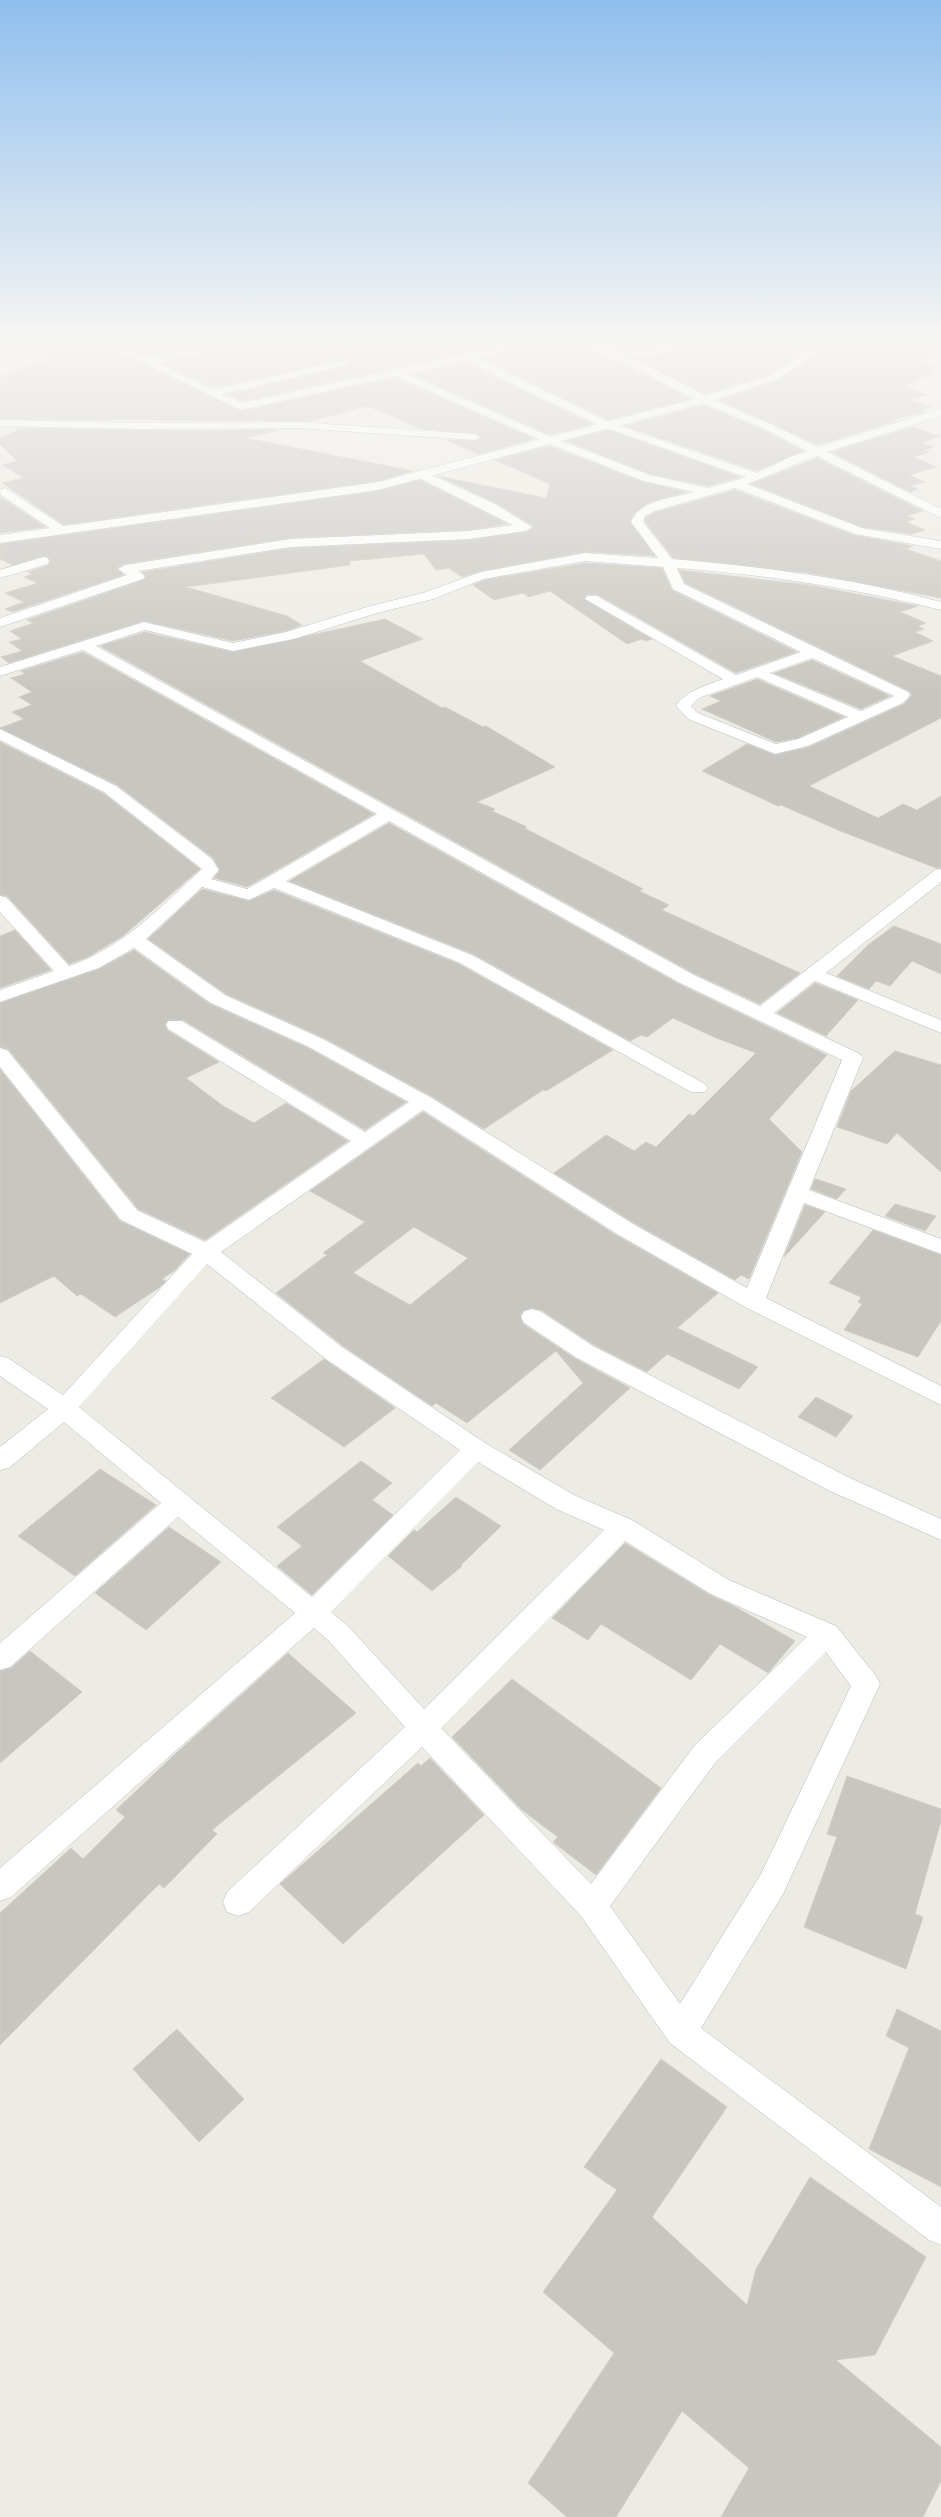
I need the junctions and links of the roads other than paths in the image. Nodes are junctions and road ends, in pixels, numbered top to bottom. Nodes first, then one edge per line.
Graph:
1 (476, 459) edge
2 (599, 459) edge
3 (707, 459) edge
4 (793, 459) edge
5 (832, 459) edge
6 (421, 474) junction
7 (758, 477) junction
8 (736, 484) junction
9 (5, 492) dead end
10 (709, 492) junction
11 (936, 522) edge
12 (61, 530) junction
13 (0, 539) edge
14 (910, 540) junction
15 (941, 545) edge
16 (43, 561) dead end
17 (668, 563) junction
18 (0, 574) edge
19 (592, 599) dead end
20 (941, 606) edge
21 (0, 623) edge
22 (84, 645) junction
23 (813, 653) junction
24 (0, 672) edge
25 (757, 672) junction
26 (735, 680) junction
27 (862, 717) junction
28 (0, 734) edge
29 (389, 814) junction
30 (941, 874) edge
31 (200, 881) junction
32 (272, 881) junction
33 (0, 901) edge
34 (134, 940) junction
35 (66, 974) junction
36 (813, 974) junction
37 (0, 996) edge
38 (763, 1013) junction
39 (175, 1025) dead end
40 (941, 1027) edge
41 (0, 1054) edge
42 (698, 1088) dead end
43 (423, 1101) junction
44 (364, 1140) junction
45 (798, 1193) junction
46 (941, 1246) edge
47 (206, 1252) junction
48 (753, 1302) junction
49 (532, 1317) dead end
50 (0, 1364) edge
51 (941, 1396) edge
52 (65, 1408) junction
53 (476, 1449) junction
54 (0, 1461) edge
55 (178, 1502) junction
56 (623, 1527) junction
57 (941, 1530) edge
58 (313, 1613) junction
59 (827, 1634) junction
60 (0, 1659) edge
61 (423, 1728) junction
62 (0, 1887) edge
63 (238, 1902) dead end
64 (592, 1906) junction
65 (681, 2032) junction
66 (941, 2228) edge

1 - 6 street
2 - 10 street
3 - 7 street
4 - 7 street
5 - 11 street
6 - 12 street
6 - 21 street
7 - 8 street
8 - 10 street
8 - 14 street
9 - 12 street
10 - 17 street
11 - 14 street
12 - 13 street
14 - 15 street
16 - 18 street
17 - 20 street
17 - 22 street
17 - 23 street
19 - 26 street
22 - 24 street
22 - 29 street
23 - 25 street
23 - 27 street
25 - 26 street
25 - 27 street
26 - 27 street
28 - 31 street
29 - 32 street
29 - 38 street
30 - 36 street
31 - 32 street
31 - 34 street
32 - 42 street
33 - 35 street
34 - 35 street
34 - 43 street
35 - 37 street
36 - 38 street
36 - 40 street
38 - 45 street
39 - 44 street
41 - 47 street
43 - 44 street
43 - 48 street
44 - 47 street
45 - 46 street
45 - 48 street
47 - 52 street
47 - 53 street
48 - 51 street
49 - 57 street
50 - 52 street
52 - 54 street
52 - 55 street
53 - 56 street
53 - 58 street
55 - 58 street
55 - 60 street
56 - 59 street
56 - 61 street
58 - 61 street
58 - 62 street
59 - 64 street
59 - 65 street
61 - 63 street
61 - 64 street
64 - 65 street
65 - 66 street

